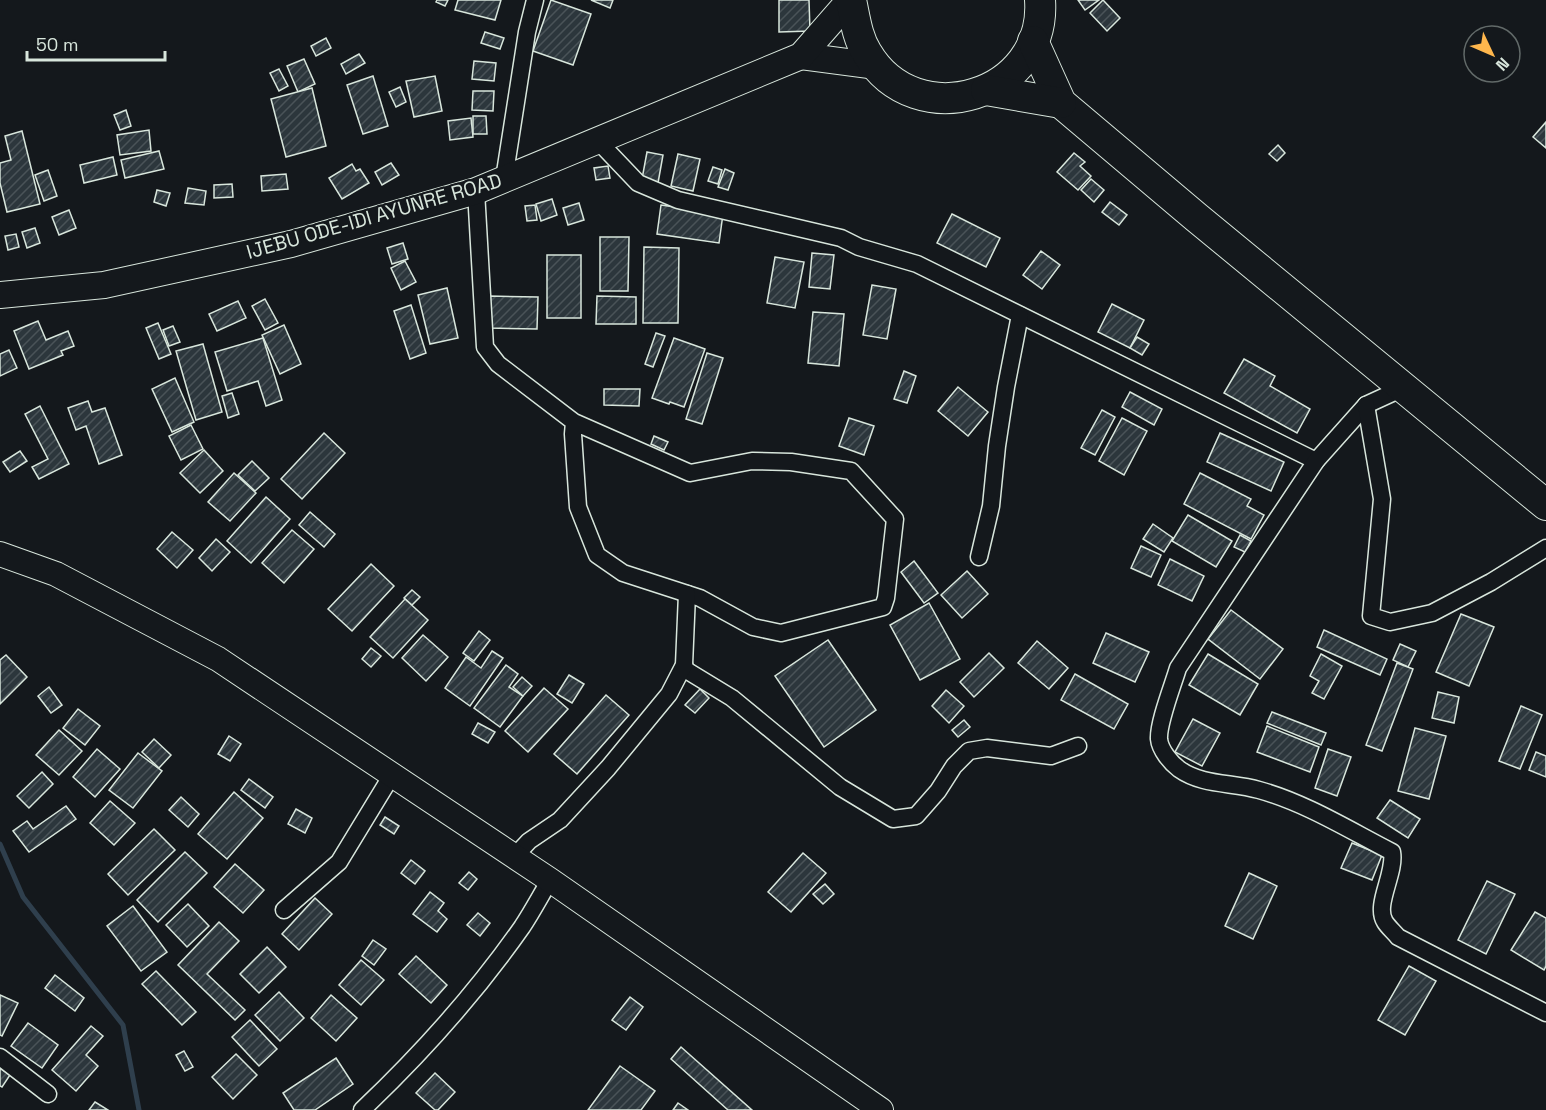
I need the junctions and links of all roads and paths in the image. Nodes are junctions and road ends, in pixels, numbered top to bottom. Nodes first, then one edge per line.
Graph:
1 (535, 0) edge
2 (851, 0) edge
3 (1040, 0) edge
4 (1034, 41) junction
5 (801, 56) junction
6 (877, 66) junction
7 (986, 90) junction
8 (1061, 103) junction
9 (597, 140) junction
10 (504, 179) junction
11 (476, 191) junction
12 (0, 295) edge
13 (1020, 315) junction
14 (1403, 388) junction
15 (1366, 405) junction
16 (573, 422) junction
17 (1316, 461) junction
18 (1546, 505) edge
19 (1546, 548) edge
20 (0, 554) edge
21 (979, 557) dead end
22 (687, 594) junction
23 (684, 665) junction
24 (1078, 746) dead end
25 (392, 775) junction
26 (515, 856) junction
27 (550, 880) junction
28 (284, 910) dead end
29 (1546, 1013) edge
30 (0, 1057) edge
31 (48, 1094) dead end
32 (362, 1110) edge
33 (881, 1110) edge

1 - 10 street
2 - 5 main road
2 - 6 highway
3 - 4 highway
4 - 7 highway
4 - 8 highway
5 - 6 main road
5 - 9 main road, IJEBU ODE-IDI AYUNRE ROAD
6 - 7 highway
7 - 8 highway
8 - 14 highway
9 - 10 main road, IJEBU ODE-IDI AYUNRE ROAD
9 - 13 street
10 - 11 main road, IJEBU ODE-IDI AYUNRE ROAD
11 - 12 main road, IJEBU ODE-IDI AYUNRE ROAD
11 - 16 street
13 - 17 street
13 - 21 street
14 - 15 street
14 - 18 highway
15 - 17 street
15 - 19 street
16 - 22 street
16 - 22 street
17 - 29 street
20 - 25 main road
22 - 23 street
23 - 24 street
23 - 26 street
25 - 26 main road
25 - 28 street
26 - 27 main road
27 - 32 street
27 - 33 main road
30 - 31 street

